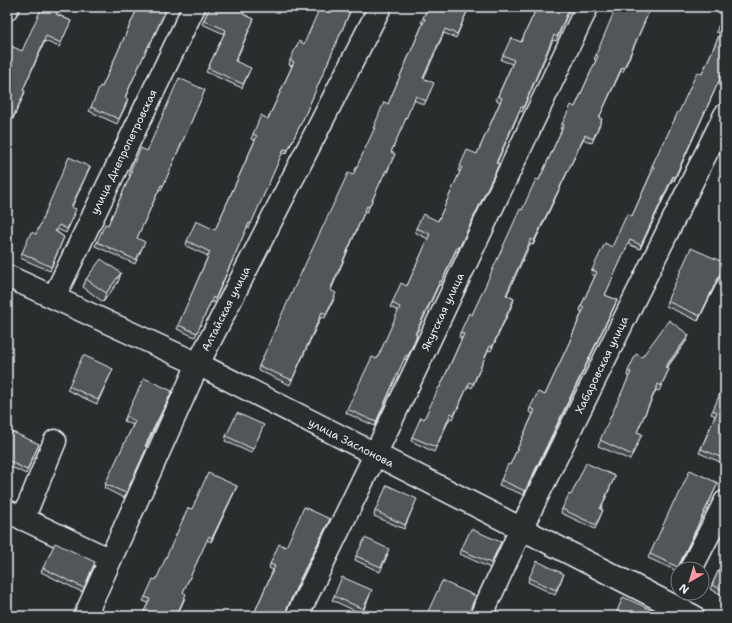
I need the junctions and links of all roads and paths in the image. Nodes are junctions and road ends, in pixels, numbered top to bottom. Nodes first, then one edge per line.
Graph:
1 (194, 7) edge
2 (380, 7) edge
3 (588, 7) edge
4 (725, 115) edge
5 (7, 276) edge
6 (54, 297) junction
7 (198, 364) junction
8 (56, 441) dead end
9 (375, 455) junction
10 (725, 502) edge
11 (15, 515) edge
12 (521, 529) junction
13 (110, 560) junction
14 (695, 561) edge
15 (673, 605) edge
16 (85, 616) edge
17 (297, 616) edge
18 (480, 616) edge
19 (693, 616) edge

1 - 6 street, улица Днепропетровская
2 - 7 street, Алтайская улица
3 - 9 street, Якутская улица
4 - 12 street, Хабаровская улица
5 - 6 street, улица Заслонова
6 - 7 street, улица Заслонова
7 - 9 street, улица Заслонова
7 - 13 street, Алтайская улица
8 - 11 street
9 - 12 street, улица Заслонова
9 - 17 street, Якутская улица
10 - 14 street
11 - 13 street
12 - 15 street, улица Заслонова
12 - 18 street, Хабаровская улица
13 - 16 street, Алтайская улица
15 - 19 street, улица Заслонова

